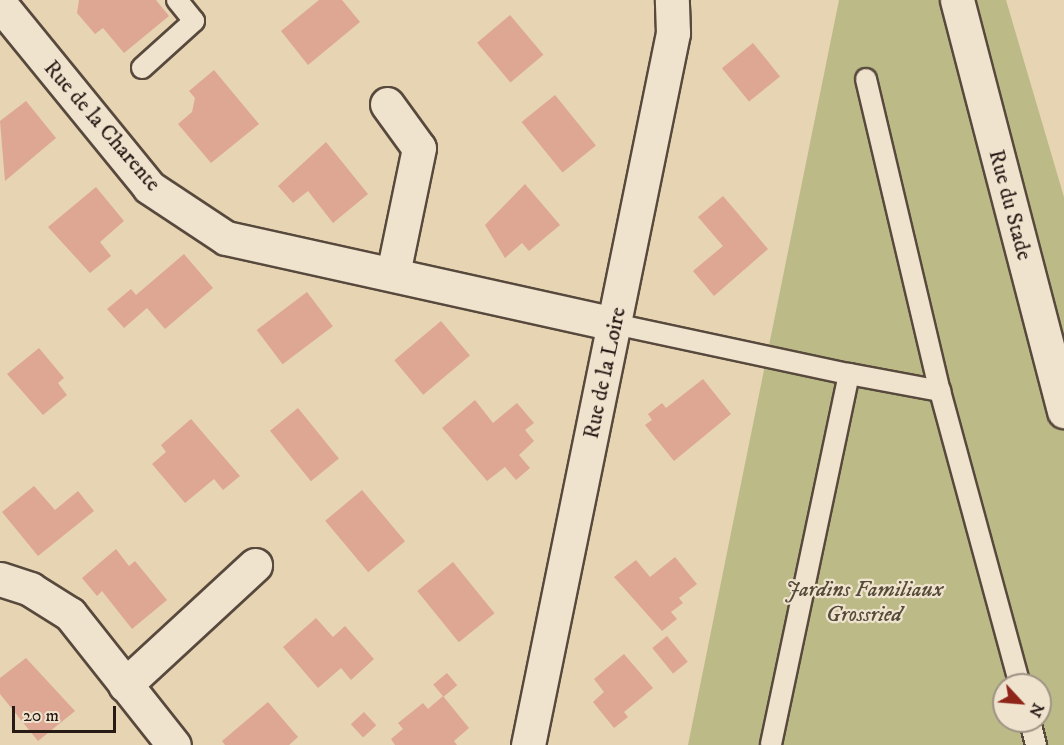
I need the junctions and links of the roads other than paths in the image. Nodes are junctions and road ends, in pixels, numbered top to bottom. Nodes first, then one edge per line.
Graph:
1 (177, 0) edge
2 (672, 0) edge
3 (957, 0) edge
4 (0, 4) edge
5 (142, 68) dead end
6 (866, 79) dead end
7 (387, 104) dead end
8 (393, 274) junction
9 (615, 324) junction
10 (849, 374) junction
11 (940, 391) junction
12 (1064, 411) edge
13 (255, 565) dead end
14 (0, 579) edge
15 (1017, 673) edge
16 (125, 685) junction
17 (174, 745) edge
18 (528, 745) edge
19 (771, 745) edge

1 - 5 lane
2 - 9 street, Rue de la Loire
3 - 12 street, Rue du Stade
4 - 8 street, Rue de la Charente
6 - 11 lane
7 - 8 street
8 - 9 street, Rue de la Charente
9 - 10 lane
9 - 18 street, Rue de la Loire
10 - 11 lane
10 - 19 lane
11 - 15 lane
13 - 16 street
14 - 16 street
16 - 17 street

